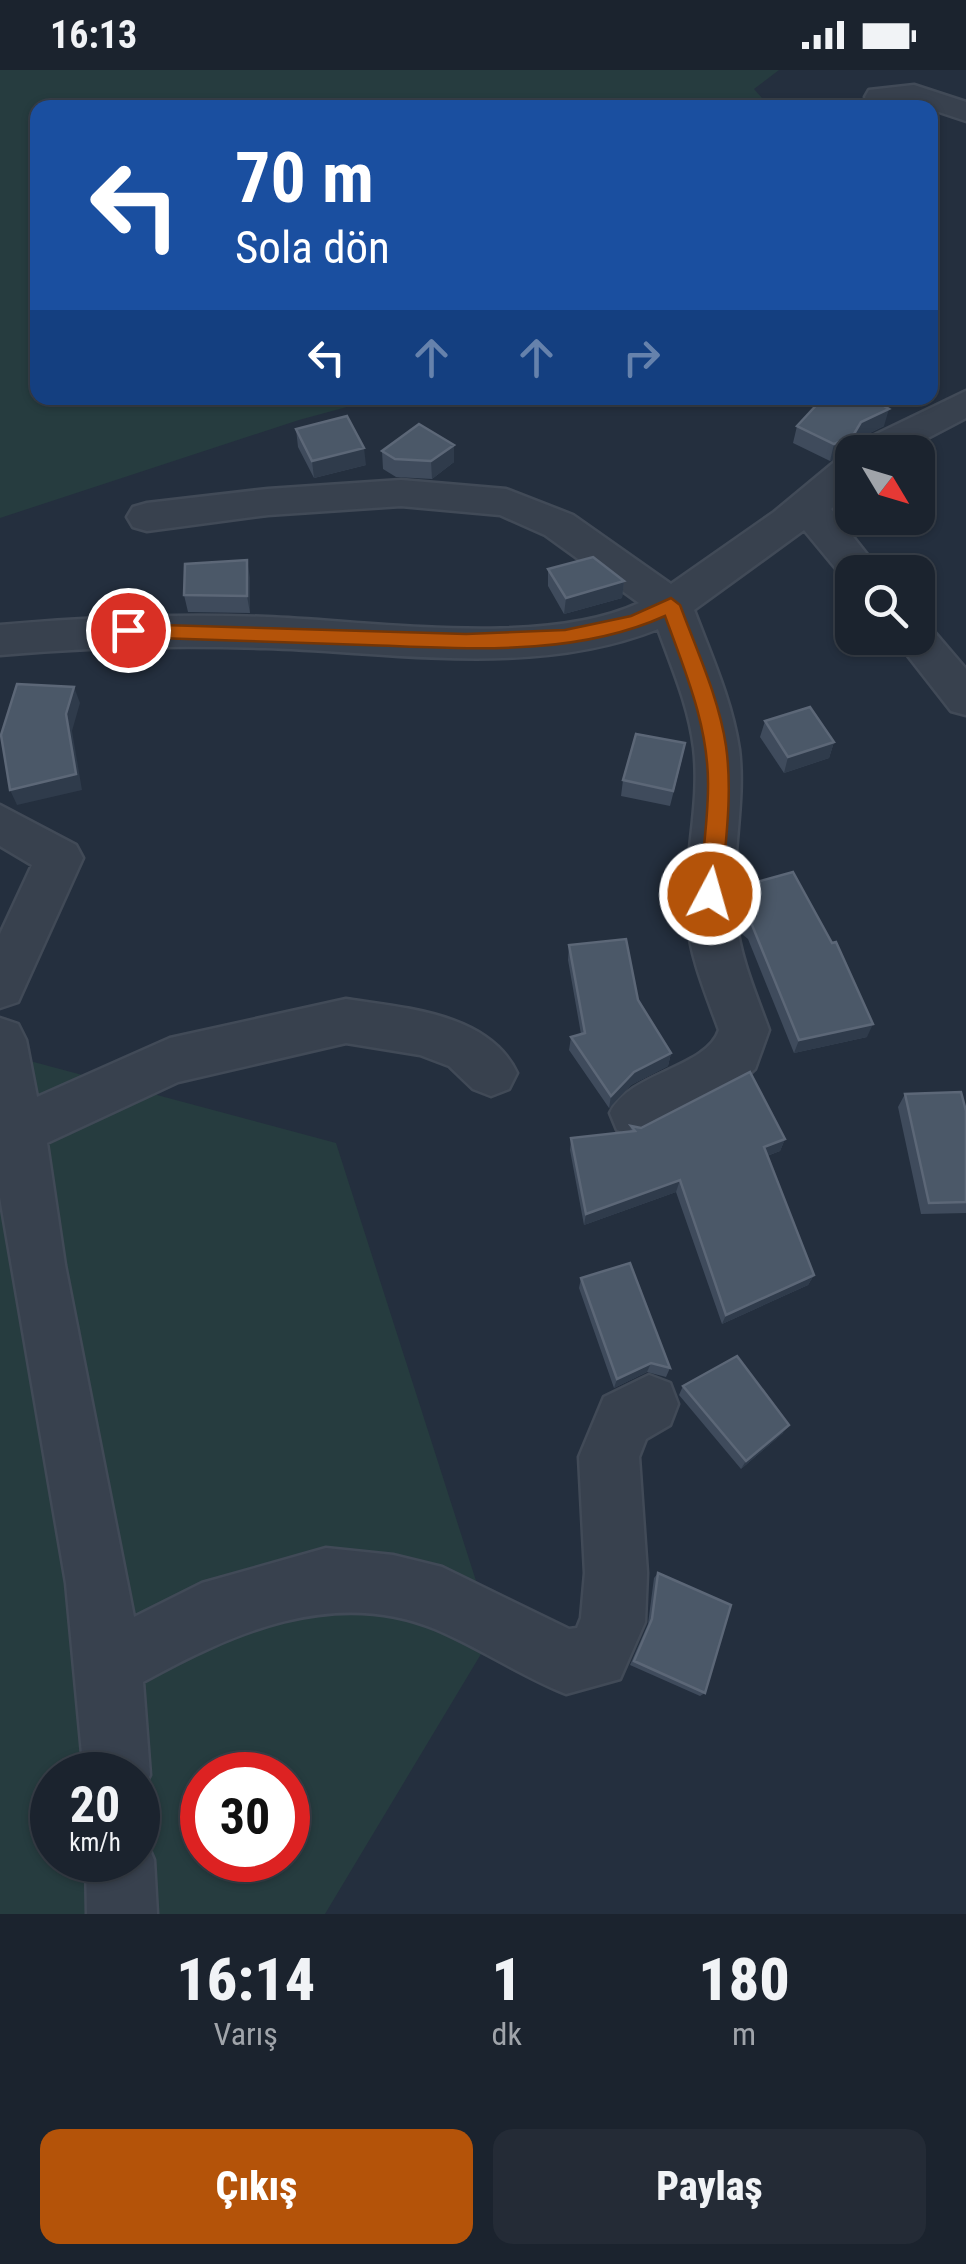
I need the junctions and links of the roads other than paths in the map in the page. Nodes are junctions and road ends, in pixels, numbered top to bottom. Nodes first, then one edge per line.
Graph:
1 (880, 98) dead end
2 (931, 100) edge
3 (938, 102) edge
4 (966, 112) edge
5 (966, 403) edge
6 (905, 435) edge
7 (835, 484) edge
8 (809, 509) junction
9 (148, 517) dead end
10 (847, 555) edge
11 (671, 605) junction
12 (0, 640) edge
13 (929, 655) edge
14 (966, 699) edge
15 (0, 823) edge
16 (0, 986) edge
17 (0, 1040) edge
18 (492, 1074) dead end
19 (636, 1113) dead end
20 (18, 1131) junction
21 (649, 1404) dead end
22 (108, 1666) junction
23 (116, 1752) edge
24 (121, 1882) edge
25 (122, 1914) edge

1 - 2 street
3 - 4 street
5 - 6 street
7 - 8 street
8 - 10 street
8 - 11 street
9 - 11 street
11 - 12 street
11 - 19 street
13 - 14 street
15 - 16 street
17 - 20 street
18 - 20 street
20 - 22 street
21 - 22 street
22 - 23 street
24 - 25 street

